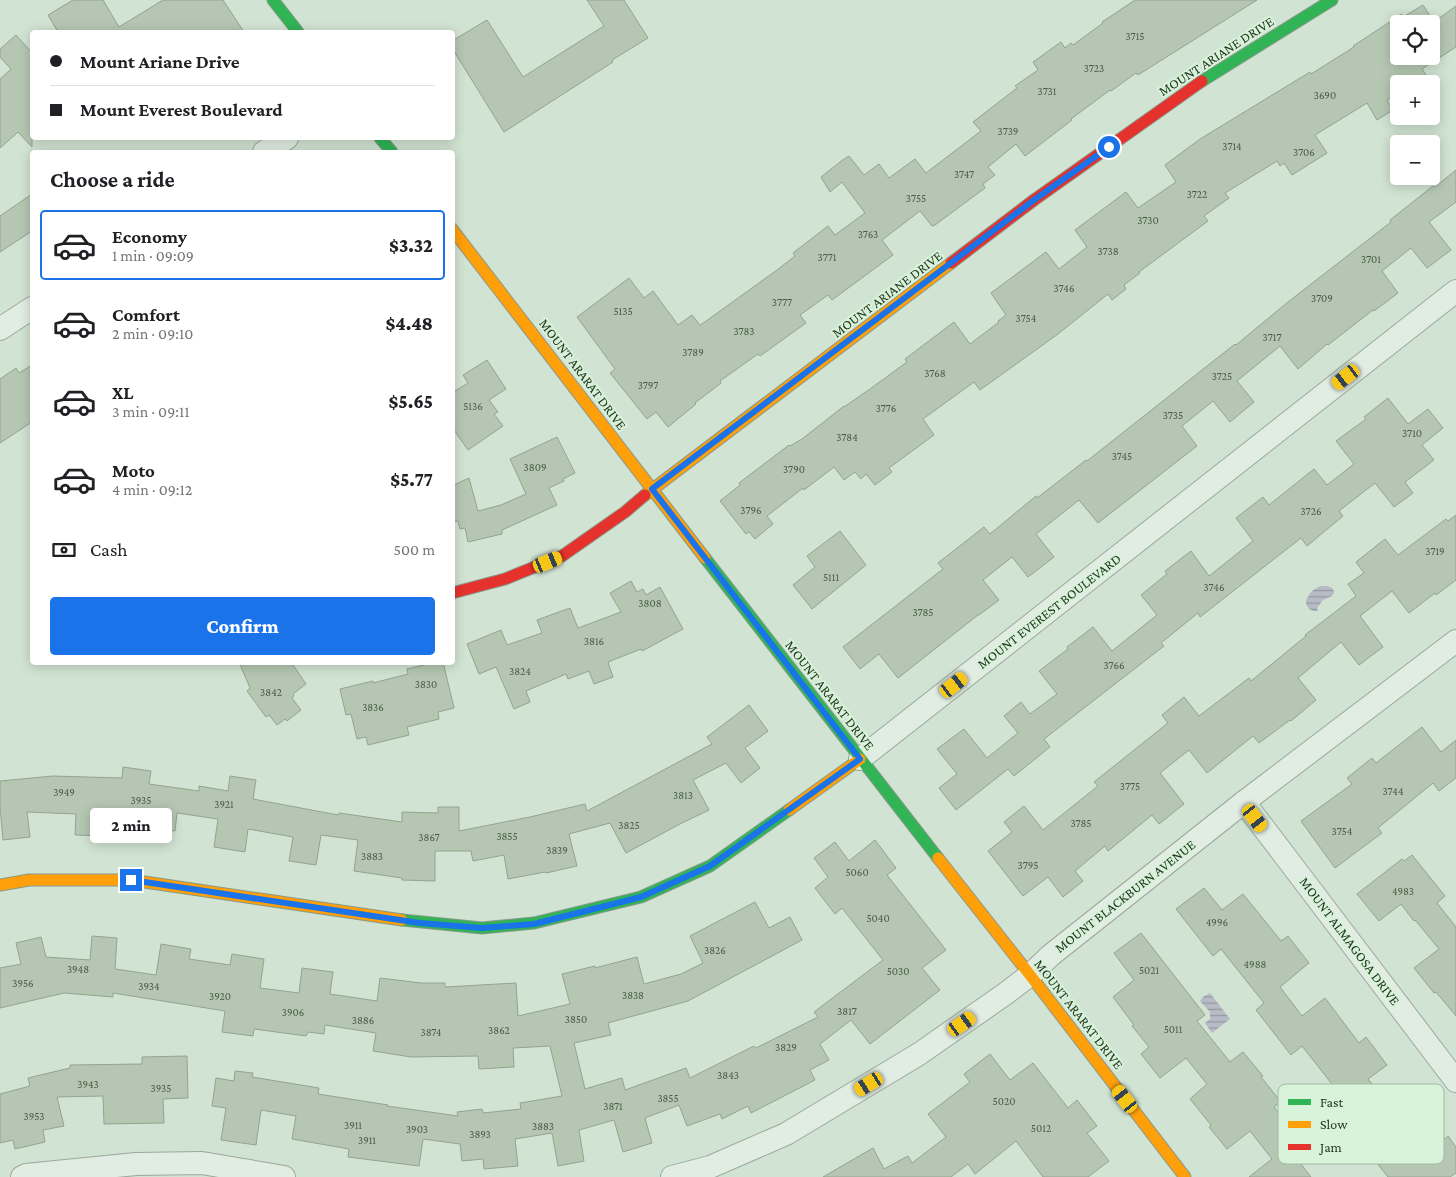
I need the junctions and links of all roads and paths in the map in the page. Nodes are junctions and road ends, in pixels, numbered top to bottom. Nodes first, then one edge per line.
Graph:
1 (273, 0) edge
2 (1332, 0) edge
3 (296, 30) edge
4 (284, 140) edge
5 (382, 140) edge
6 (267, 150) edge
7 (390, 150) edge
8 (455, 233) edge
9 (1456, 290) edge
10 (30, 309) edge
11 (0, 329) edge
12 (652, 489) junction
13 (455, 592) edge
14 (1456, 641) edge
15 (860, 759) junction
16 (1244, 802) junction
17 (0, 885) edge
18 (1030, 974) junction
19 (1456, 1081) edge
20 (22, 1177) edge
21 (284, 1177) edge
22 (672, 1177) edge
23 (1185, 1177) edge

1 - 3 street
2 - 12 street, MOUNT ARIANE DRIVE
4 - 6 street
5 - 7 street
8 - 12 street, MOUNT ARARAT DRIVE
9 - 15 street, MOUNT EVEREST BOULEVARD
10 - 11 street
12 - 13 street, MOUNT ARIANE DRIVE
12 - 15 street, MOUNT ARARAT DRIVE
14 - 16 street, MOUNT BLACKBURN AVENUE
15 - 17 street, MOUNT EVEREST BOULEVARD
15 - 18 street, MOUNT ARARAT DRIVE
16 - 18 street, MOUNT BLACKBURN AVENUE
16 - 19 street, MOUNT ALMAGOSA DRIVE
18 - 22 street, MOUNT BLACKBURN AVENUE
18 - 23 street, MOUNT ARARAT DRIVE
20 - 21 street

